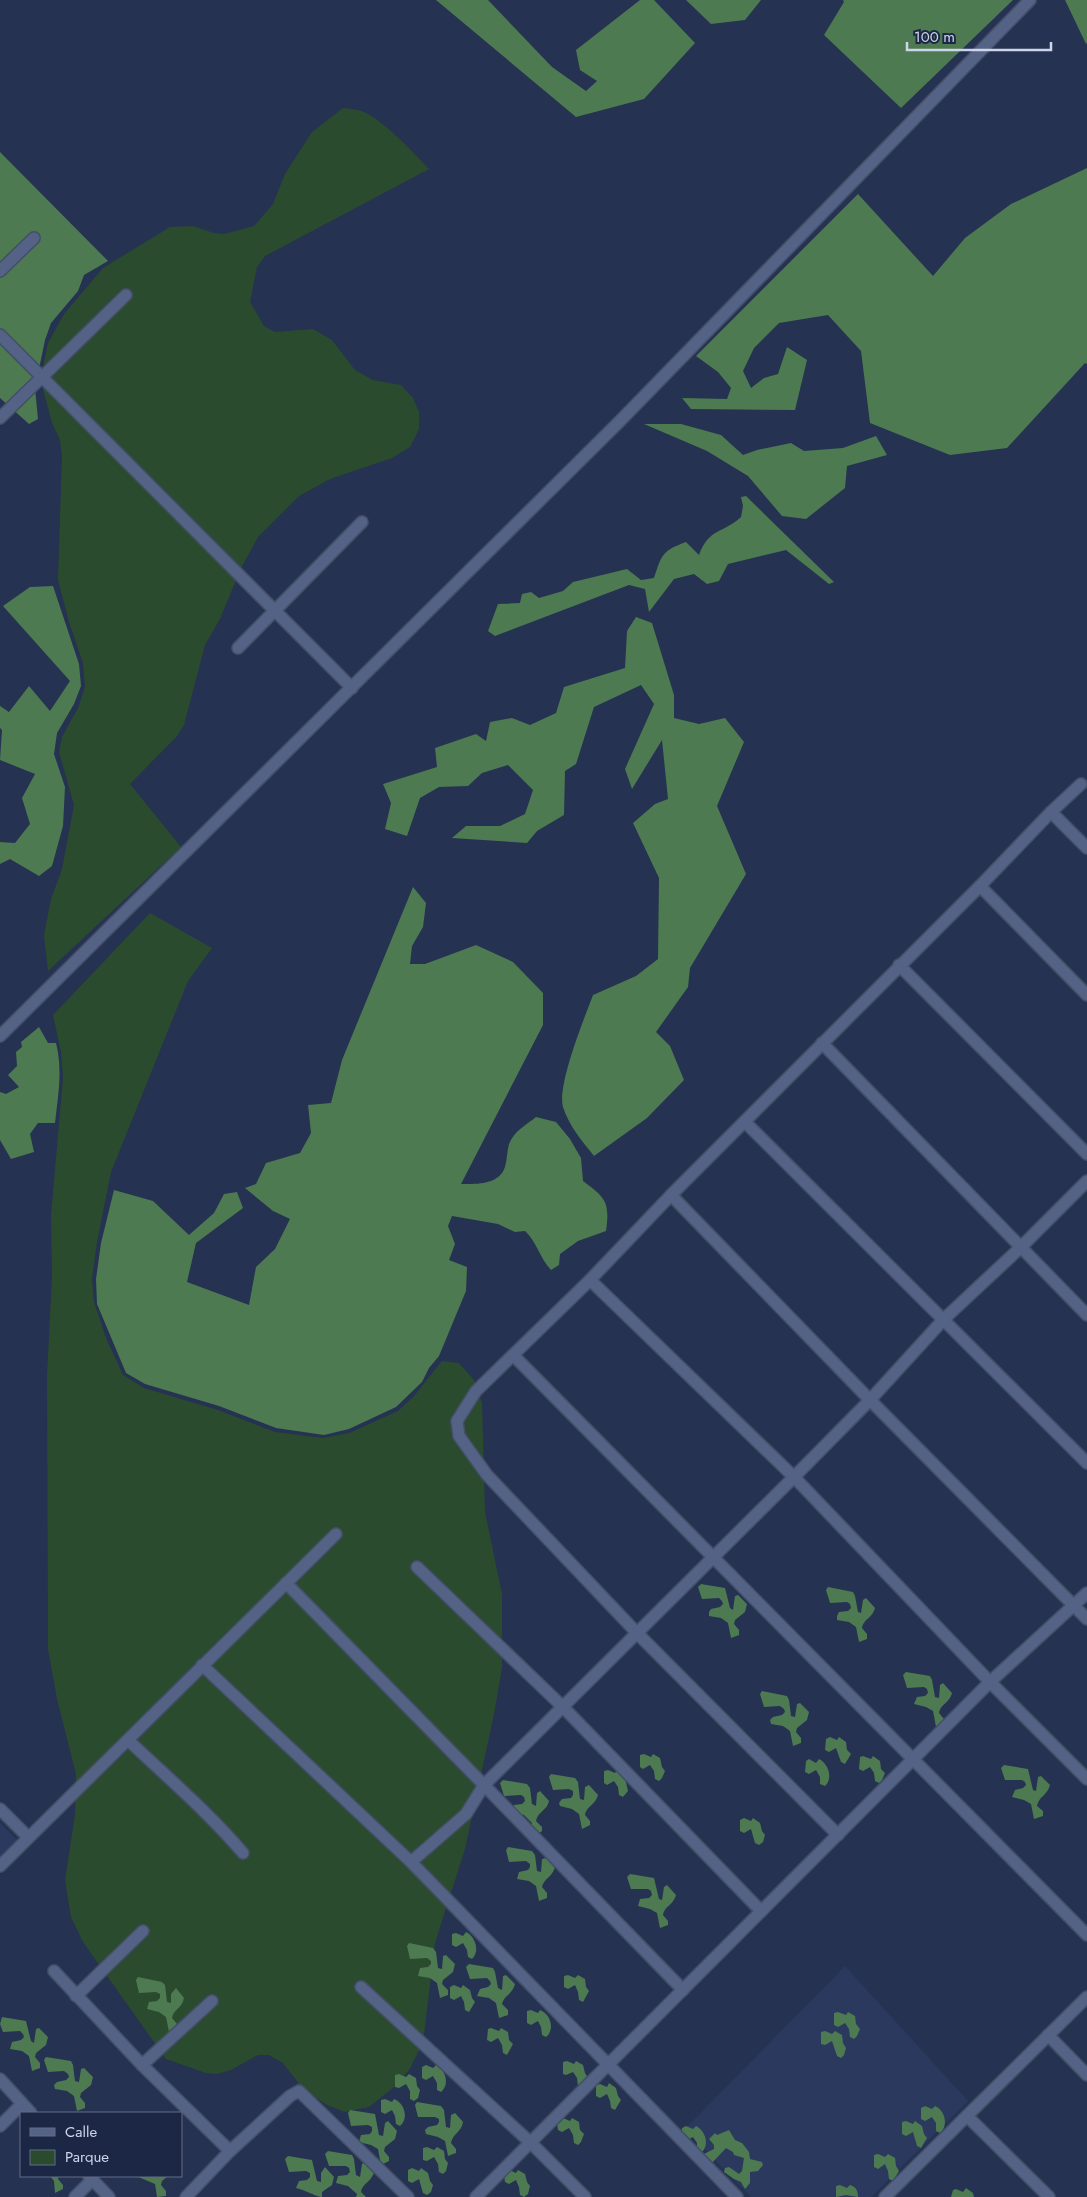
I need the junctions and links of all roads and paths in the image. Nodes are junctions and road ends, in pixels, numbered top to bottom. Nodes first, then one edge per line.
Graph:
1 (1030, 0) edge
2 (34, 238) dead end
3 (0, 271) edge
4 (126, 295) dead end
5 (0, 335) edge
6 (42, 377) junction
7 (0, 418) edge
8 (362, 522) dead end
9 (274, 611) junction
10 (238, 648) dead end
11 (352, 688) junction
12 (1081, 784) dead end
13 (1051, 812) junction
14 (1087, 848) edge
15 (980, 886) junction
16 (899, 966) junction
17 (1087, 995) edge
18 (0, 1036) edge
19 (822, 1043) junction
20 (745, 1122) junction
21 (1087, 1154) edge
22 (1087, 1181) edge
23 (671, 1195) junction
24 (1020, 1248) junction
25 (590, 1280) junction
26 (1087, 1316) edge
27 (944, 1319) junction
28 (514, 1356) junction
29 (870, 1400) junction
30 (1087, 1462) edge
31 (794, 1477) junction
32 (336, 1534) dead end
33 (712, 1558) junction
34 (417, 1567) dead end
35 (286, 1583) junction
36 (1087, 1594) edge
37 (1075, 1606) junction
38 (1087, 1619) edge
39 (636, 1632) junction
40 (202, 1665) junction
41 (990, 1682) junction
42 (563, 1706) junction
43 (128, 1740) junction
44 (912, 1760) junction
45 (1087, 1779) edge
46 (484, 1785) junction
47 (0, 1809) edge
48 (838, 1835) junction
49 (28, 1837) junction
50 (243, 1853) dead end
51 (411, 1862) junction
52 (0, 1866) edge
53 (761, 1912) junction
54 (143, 1931) dead end
55 (1087, 1935) edge
56 (54, 1971) dead end
57 (361, 1987) dead end
58 (683, 1990) junction
59 (76, 1996) junction
60 (1087, 1997) edge
61 (212, 2001) dead end
62 (1048, 2036) junction
63 (142, 2065) junction
64 (608, 2066) junction
65 (1087, 2076) edge
66 (0, 2079) edge
67 (22, 2104) junction
68 (31, 2112) edge
69 (967, 2116) junction
70 (0, 2126) edge
71 (530, 2143) junction
72 (230, 2151) junction
73 (91, 2178) edge
74 (887, 2196) edge
75 (75, 2197) edge
76 (109, 2197) edge
77 (186, 2197) edge
78 (408, 2197) edge
79 (476, 2197) edge
80 (585, 2197) edge
81 (737, 2197) edge
82 (1049, 2197) edge

1 - 11 street
2 - 3 street
4 - 6 street
5 - 6 street
6 - 7 street
6 - 9 street
8 - 9 street
9 - 10 street
9 - 11 street
11 - 18 street
12 - 13 street
13 - 14 street
13 - 15 street
15 - 16 street
15 - 17 street
16 - 19 street
16 - 21 street
19 - 20 street
19 - 24 street
20 - 23 street
20 - 27 street
22 - 24 street
23 - 25 street
23 - 29 street
24 - 26 street
24 - 27 street
25 - 28 street
25 - 31 street
27 - 29 street
27 - 30 street
28 - 33 street
28 - 39 street
29 - 31 street
29 - 37 street
31 - 33 street
31 - 41 street
32 - 35 street
33 - 39 street
33 - 44 street
34 - 42 street
35 - 40 street
35 - 46 street
36 - 37 street
37 - 38 street
37 - 41 street
39 - 42 street
39 - 48 street
40 - 43 street
40 - 51 street
41 - 44 street
41 - 45 street
42 - 46 street
42 - 53 street
43 - 49 street
43 - 50 street
44 - 48 street
44 - 55 street
46 - 51 street
46 - 58 street
47 - 49 street
48 - 53 street
49 - 52 street
51 - 64 street
53 - 58 street
54 - 59 street
56 - 59 street
57 - 71 street
58 - 64 street
59 - 63 street
60 - 62 street
61 - 63 street
62 - 65 street
62 - 69 street
63 - 72 street
64 - 71 street
64 - 81 street
66 - 67 street
67 - 68 street
67 - 70 street
69 - 74 street
69 - 82 street
71 - 79 street
71 - 80 street
72 - 77 street
72 - 78 street
73 - 75 street
73 - 76 street

